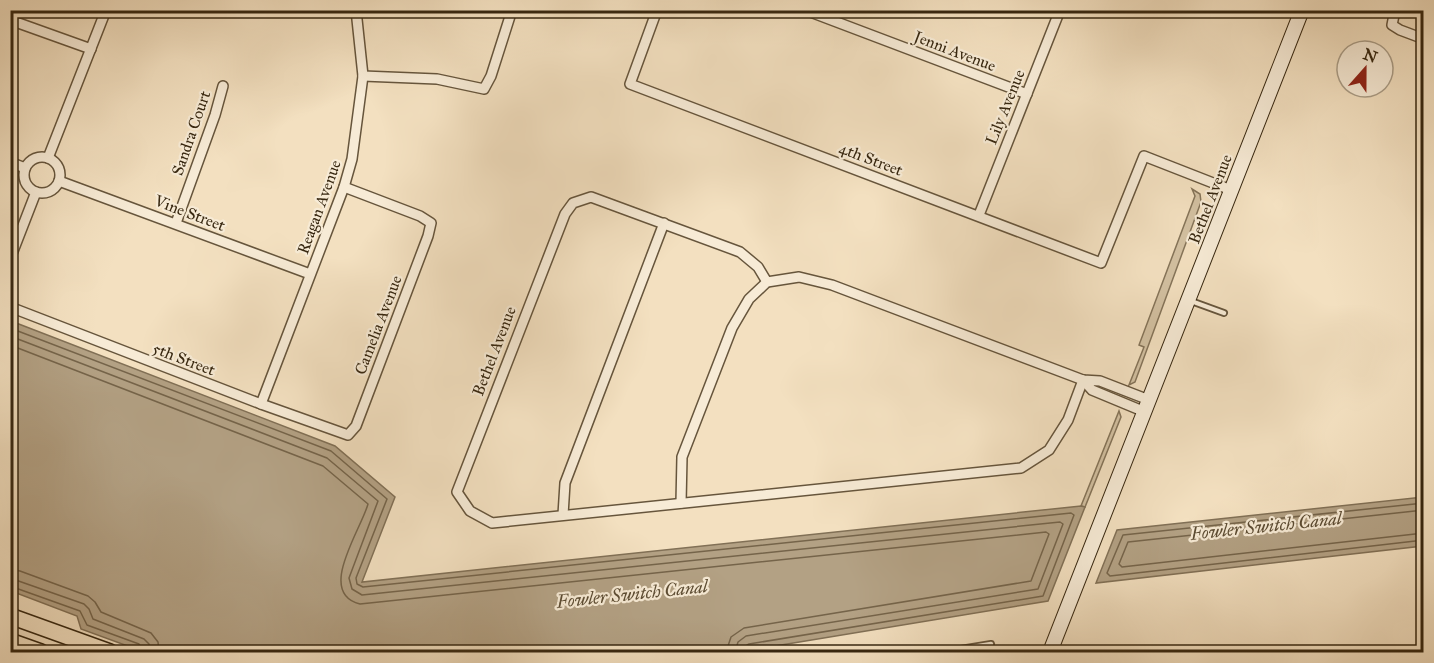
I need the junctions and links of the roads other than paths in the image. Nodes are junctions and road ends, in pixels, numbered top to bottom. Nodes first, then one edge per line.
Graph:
1 (106, 10) edge
2 (356, 10) edge
3 (512, 10) edge
4 (657, 10) edge
5 (805, 10) edge
6 (1060, 10) edge
7 (1302, 10) edge
8 (1395, 10) edge
9 (10, 20) edge
10 (1424, 39) edge
11 (91, 50) junction
12 (363, 76) junction
13 (223, 86) dead end
14 (1027, 94) junction
15 (48, 158) junction
16 (10, 162) edge
17 (25, 168) junction
18 (59, 181) junction
19 (344, 187) junction
20 (1231, 190) junction
21 (36, 192) junction
22 (979, 215) junction
23 (176, 223) junction
24 (664, 223) junction
25 (10, 259) edge
26 (310, 274) junction
27 (767, 282) junction
28 (1189, 300) junction
29 (10, 307) edge
30 (1224, 313) dead end
31 (1083, 380) junction
32 (261, 404) junction
33 (1147, 406) junction
34 (348, 435) joint
35 (681, 503) junction
36 (563, 515) junction
37 (10, 616) edge
38 (10, 641) edge
39 (991, 644) dead end
40 (38, 651) edge
41 (110, 652) edge
42 (843, 652) edge
43 (861, 652) edge
44 (942, 652) edge
45 (1050, 652) edge

1 - 11 street
2 - 12 street, Reagan Avenue
3 - 12 street
4 - 22 street, 4th Street
5 - 14 street, Jenni Avenue
6 - 14 street, Lily Avenue
7 - 20 main road, Bethel Avenue
8 - 10 street
9 - 11 street
11 - 15 street
12 - 19 street, Reagan Avenue
13 - 23 street, Sandra Court
14 - 22 street, Lily Avenue
15 - 17 street
15 - 18 street
16 - 17 street
17 - 21 street
18 - 21 street
18 - 23 street, Vine Street
19 - 26 street, Reagan Avenue
19 - 34 street, Camelia Avenue
20 - 22 street, 4th Street
20 - 28 main road, Bethel Avenue
21 - 25 street
23 - 26 street, Vine Street
24 - 27 street, Bethel Avenue
24 - 36 street
24 - 36 street, Bethel Avenue
26 - 32 street, Reagan Avenue
27 - 31 street
27 - 35 street
28 - 30 lane
28 - 33 main road, Bethel Avenue
29 - 32 street, 5th Street
31 - 33 street
31 - 35 street, Bethel Avenue
32 - 34 street, 5th Street
33 - 45 main road, Bethel Avenue
35 - 36 street, Bethel Avenue
37 - 41 main road
38 - 40 main road
39 - 44 lane
42 - 43 lane

